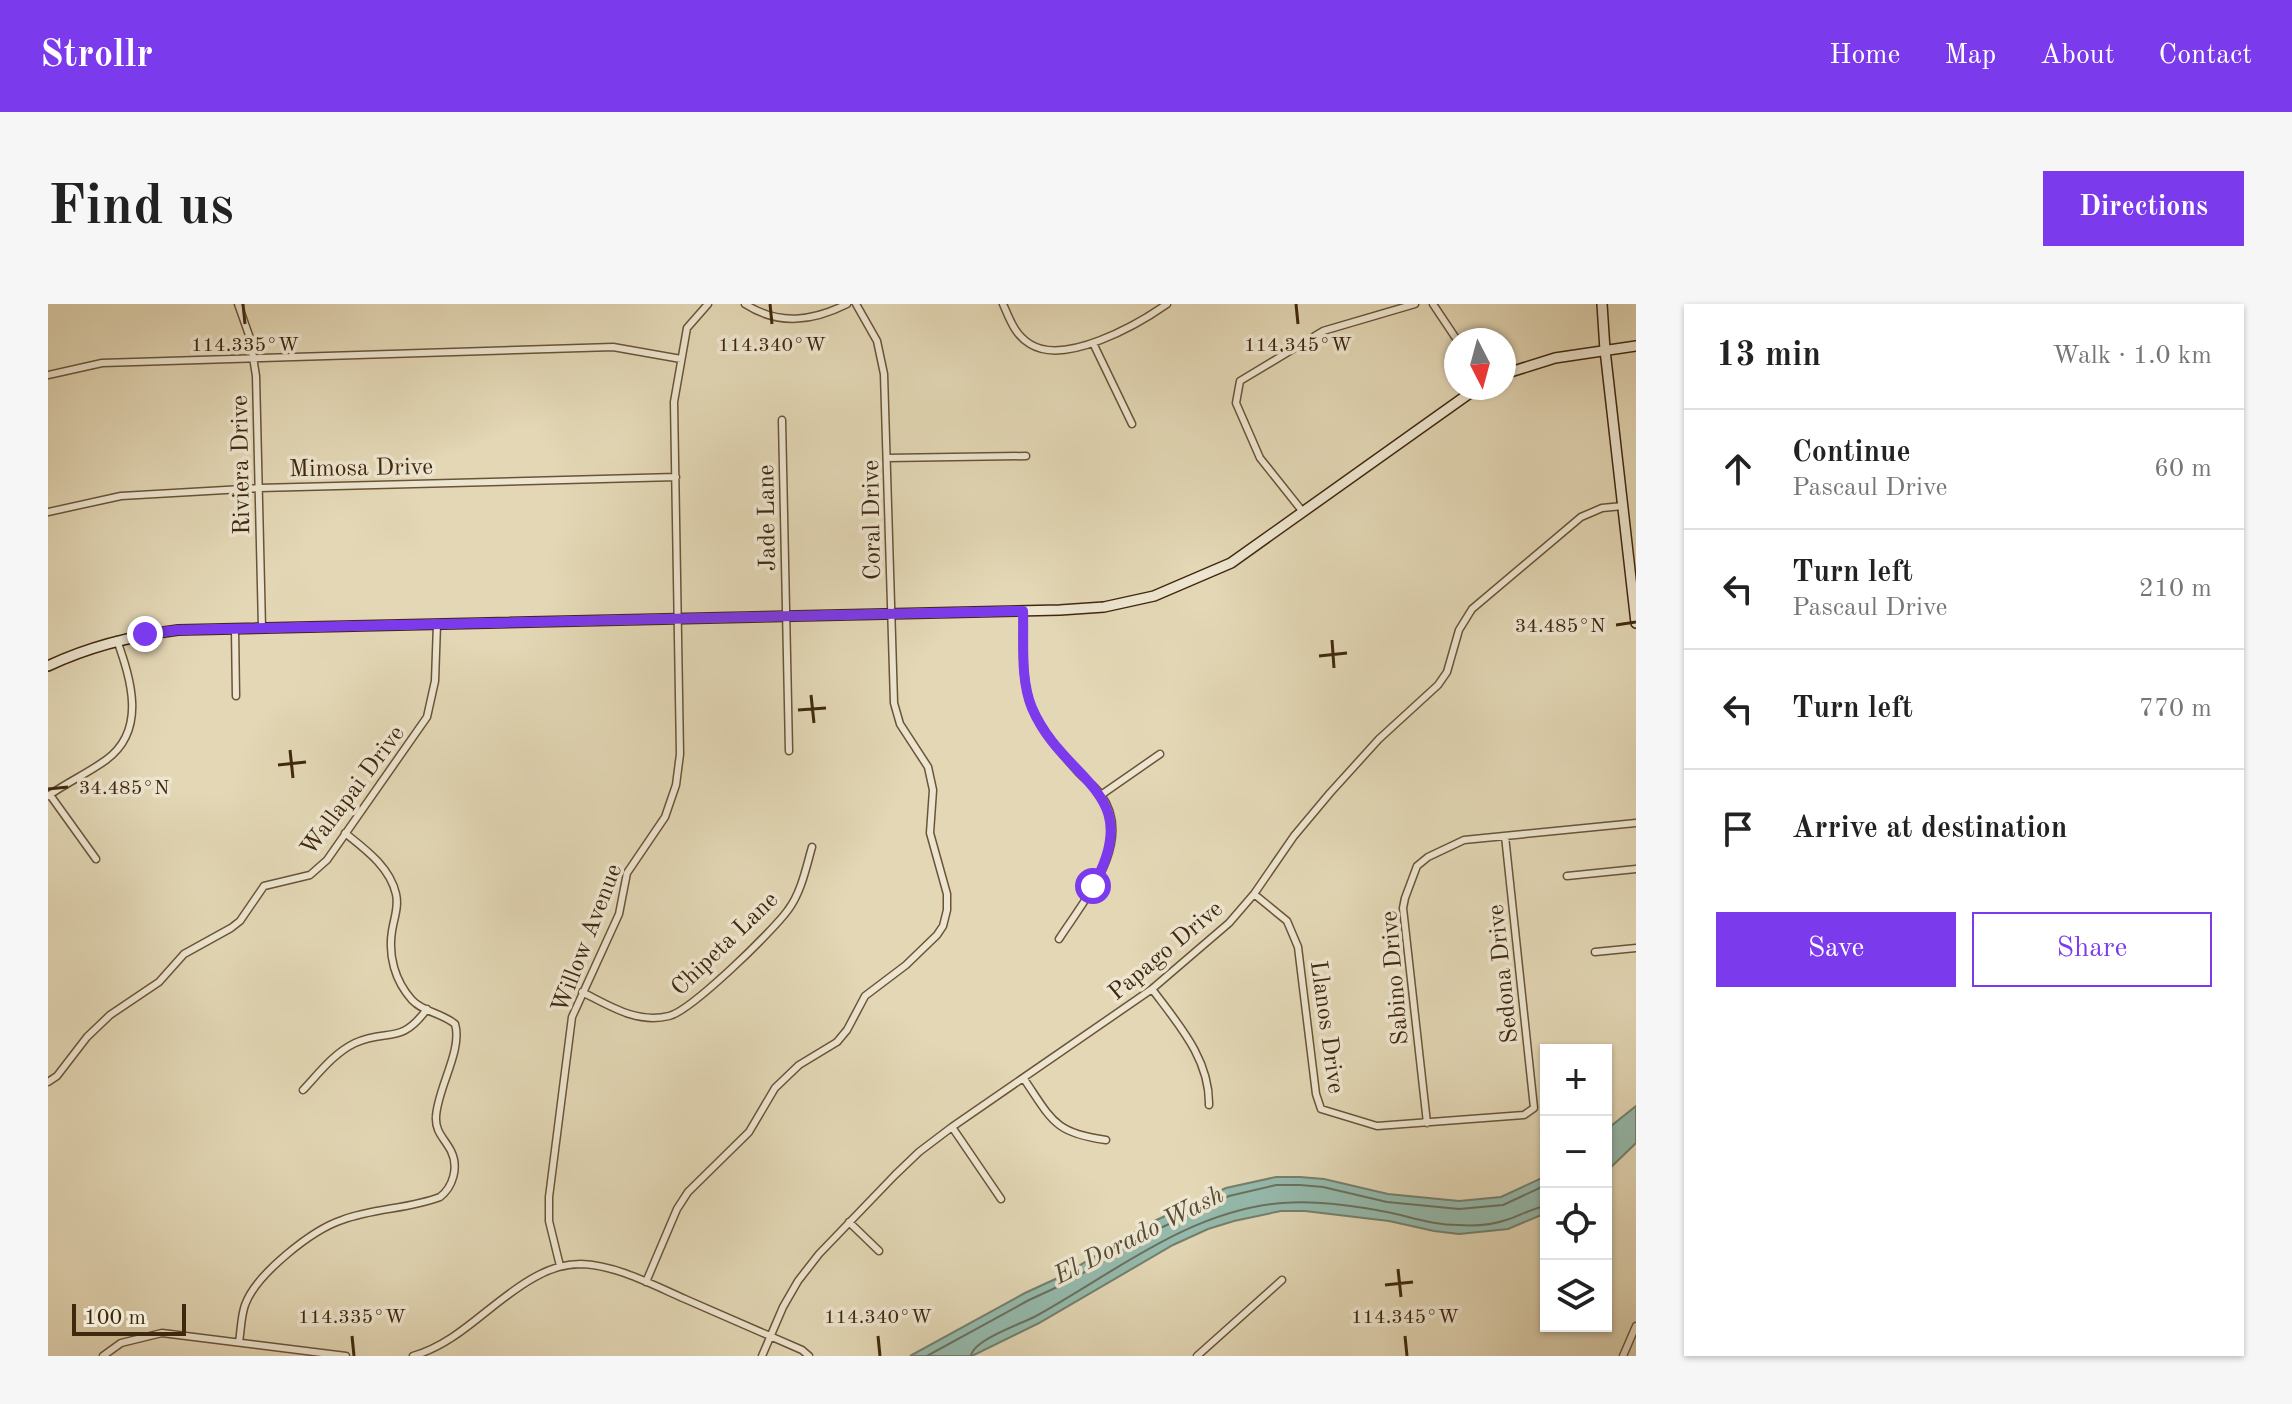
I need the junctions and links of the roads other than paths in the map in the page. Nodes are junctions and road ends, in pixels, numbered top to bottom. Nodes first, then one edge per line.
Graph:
1 (238, 304) edge
2 (708, 304) edge
3 (745, 304) edge
4 (847, 304) edge
5 (856, 304) edge
6 (1003, 304) edge
7 (1167, 304) edge
8 (1415, 304) edge
9 (1433, 304) edge
10 (1602, 304) edge
11 (1449, 328) edge
12 (1093, 343) junction
13 (1636, 346) edge
14 (1605, 350) junction
15 (254, 357) junction
16 (681, 359) junction
17 (1516, 370) edge
18 (48, 375) edge
19 (1460, 400) edge
20 (782, 420) dead end
21 (1132, 424) dead end
22 (1026, 456) dead end
23 (887, 458) junction
24 (676, 477) junction
25 (259, 488) junction
26 (1623, 506) junction
27 (48, 512) edge
28 (1303, 512) junction
29 (1023, 611) junction
30 (891, 613) junction
31 (786, 615) junction
32 (678, 618) junction
33 (1636, 623) edge
34 (437, 624) junction
35 (262, 628) junction
36 (235, 629) junction
37 (117, 640) junction
38 (48, 666) edge
39 (236, 696) dead end
40 (789, 751) dead end
41 (1160, 754) dead end
42 (1101, 795) junction
43 (49, 796) edge
44 (1636, 823) edge
45 (345, 833) junction
46 (1505, 836) junction
47 (812, 847) dead end
48 (96, 859) dead end
49 (1636, 869) edge
50 (1567, 876) dead end
51 (1254, 894) junction
52 (1059, 939) dead end
53 (1636, 948) edge
54 (1595, 952) dead end
55 (1152, 989) junction
56 (582, 992) junction
57 (427, 1009) junction
58 (1024, 1079) junction
59 (48, 1082) edge
60 (303, 1090) dead end
61 (1209, 1105) dead end
62 (1534, 1108) joint
63 (1427, 1123) junction
64 (952, 1127) junction
65 (1106, 1140) dead end
66 (1001, 1199) dead end
67 (849, 1222) junction
68 (879, 1251) dead end
69 (560, 1266) junction
70 (1282, 1280) dead end
71 (646, 1282) junction
72 (1636, 1326) edge
73 (770, 1335) junction
74 (239, 1342) junction
75 (103, 1356) edge
76 (346, 1356) edge
77 (413, 1356) edge
78 (762, 1356) edge
79 (809, 1356) edge
80 (1197, 1356) edge
81 (1623, 1356) edge

1 - 15 street, Riviera Drive
2 - 16 street, Willow Avenue
3 - 4 street
5 - 23 street, Coral Drive
6 - 12 street
7 - 12 street
8 - 28 street
9 - 11 street
10 - 14 main road
12 - 21 street
13 - 14 main road
14 - 17 main road
14 - 26 main road
15 - 16 street
15 - 18 street
15 - 25 street, Riviera Drive
16 - 24 street, Willow Avenue
19 - 28 main road
20 - 31 street, Jade Lane
22 - 23 street
23 - 30 street, Coral Drive
24 - 25 street, Mimosa Drive
24 - 32 street, Willow Avenue
25 - 27 street, Mimosa Drive
25 - 35 street, Riviera Drive
26 - 33 main road
26 - 51 street, Papago Drive
28 - 29 main road
29 - 30 main road
29 - 42 street
30 - 31 main road
30 - 71 street, Coral Drive
31 - 32 main road
31 - 40 street, Jade Lane
32 - 34 main road
32 - 56 street, Willow Avenue
34 - 35 main road
34 - 45 street, Wallapai Drive
35 - 36 main road
36 - 37 main road
36 - 39 street
37 - 38 main road
37 - 43 street
41 - 42 street
42 - 52 street
43 - 48 street
44 - 46 street, Sabino Drive
45 - 57 street
45 - 59 street, Wallapai Drive
46 - 62 street, Sedona Drive
46 - 63 street, Sabino Drive
47 - 56 street, Chipeta Lane
49 - 50 street
51 - 55 street, Papago Drive
51 - 63 street, Llanos Drive
53 - 54 street
55 - 58 street, Papago Drive
55 - 61 street
56 - 69 street, Willow Avenue
57 - 60 street
57 - 74 street
58 - 64 street, Papago Drive
58 - 65 street
62 - 63 street, Llanos Drive
64 - 66 street
64 - 67 street, Papago Drive
67 - 68 street
67 - 73 street, Papago Drive
69 - 71 street
69 - 77 street
70 - 80 street
71 - 73 street
72 - 81 street
73 - 78 street, Papago Drive
73 - 79 street
74 - 75 street
74 - 76 street

